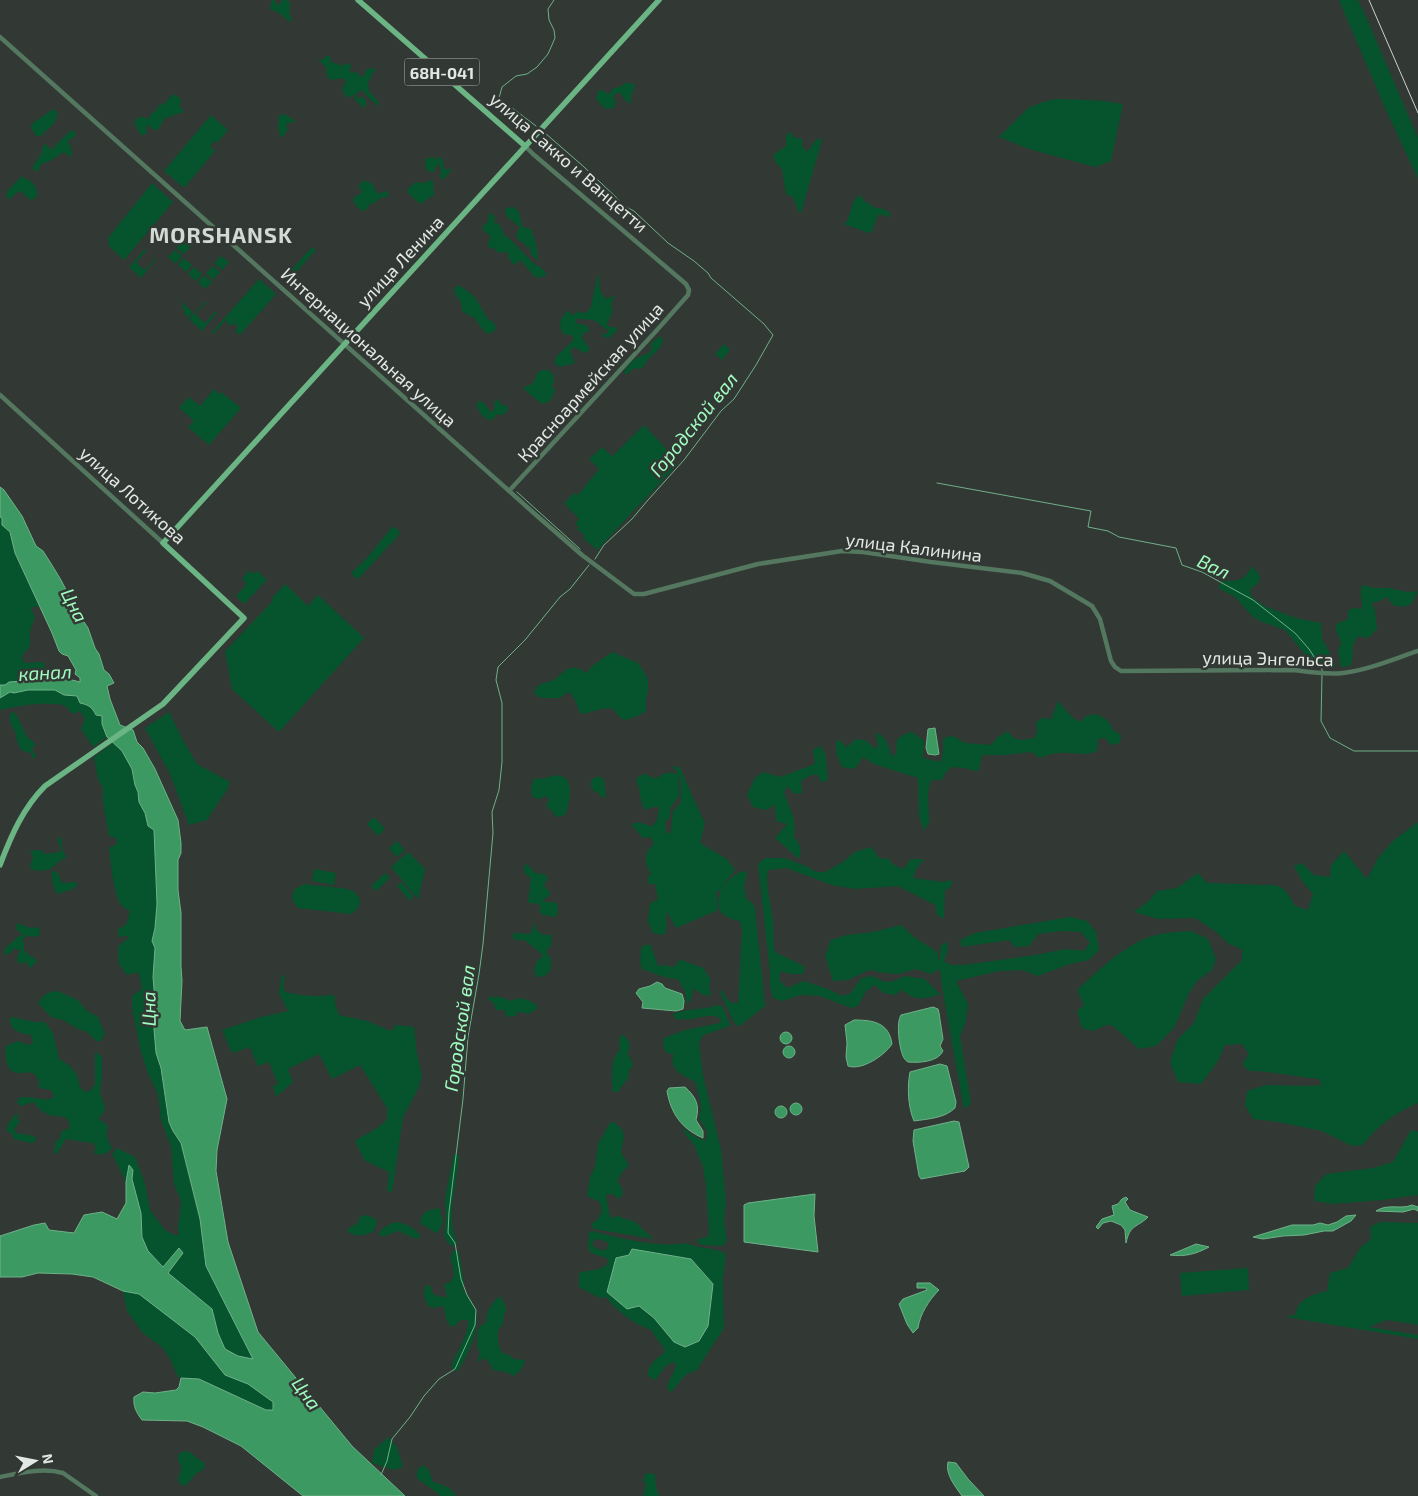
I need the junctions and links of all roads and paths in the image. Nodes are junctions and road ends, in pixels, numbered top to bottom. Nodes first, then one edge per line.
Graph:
1 (358, 0) edge
2 (659, 0) edge
3 (0, 37) edge
4 (526, 146) junction
5 (689, 290) joint
6 (344, 344) junction
7 (0, 394) edge
8 (509, 491) junction
9 (163, 543) junction
10 (634, 594) joint
11 (1418, 651) edge
12 (1115, 667) joint
13 (0, 865) edge
14 (0, 1478) edge
15 (96, 1496) edge

1 - 4 main road, улица Сакко и Ванцетти / 68Н-041
2 - 4 main road, улица Ленина
3 - 6 street, Интернациональная улица
4 - 5 street, улица Сакко и Ванцетти
4 - 6 main road, улица Ленина
5 - 8 street, Красноармейская улица
6 - 8 street, Интернациональная улица
6 - 9 main road, улица Ленина
7 - 9 street, улица Лотикова
8 - 10 street, Интернациональная улица
9 - 13 main road, улица Лотикова
10 - 12 street, улица Калинина
11 - 12 street, улица Энгельса
14 - 15 street

